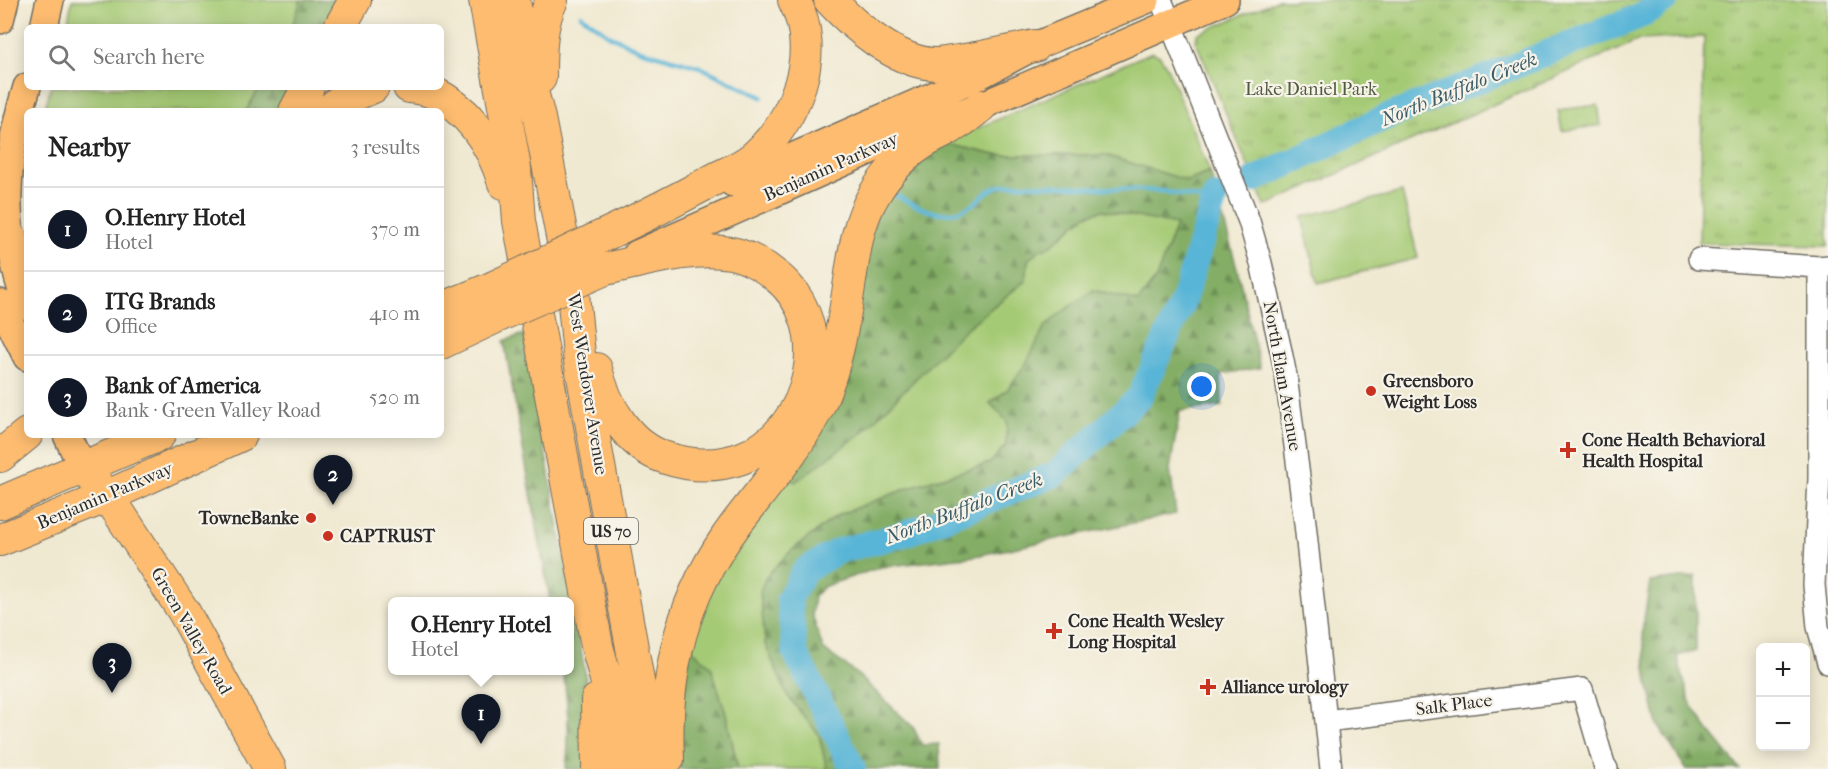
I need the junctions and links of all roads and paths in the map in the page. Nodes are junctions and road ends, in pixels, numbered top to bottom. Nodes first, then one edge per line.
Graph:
1 (5, 0) edge
2 (50, 0) edge
3 (355, 0) edge
4 (485, 0) edge
5 (514, 0) edge
6 (552, 0) edge
7 (794, 0) edge
8 (830, 0) edge
9 (1146, 0) edge
10 (1225, 0) edge
11 (1166, 12) edge
12 (0, 20) edge
13 (45, 24) edge
14 (342, 24) edge
15 (1035, 46) junction
16 (26, 90) edge
17 (306, 90) edge
18 (366, 90) edge
19 (426, 90) edge
20 (981, 106) junction
21 (297, 108) edge
22 (332, 108) edge
23 (539, 118) junction
24 (641, 219) junction
25 (519, 221) junction
26 (7, 230) junction
27 (1699, 259) dead end
28 (24, 265) edge
29 (1823, 266) edge
30 (605, 269) junction
31 (573, 293) junction
32 (24, 298) edge
33 (495, 302) junction
34 (0, 303) edge
35 (444, 309) edge
36 (444, 341) edge
37 (24, 351) edge
38 (24, 436) edge
39 (70, 438) edge
40 (149, 438) edge
41 (235, 438) edge
42 (90, 455) edge
43 (0, 456) edge
44 (1823, 478) edge
45 (108, 496) junction
46 (0, 503) edge
47 (0, 540) edge
48 (597, 646) junction
49 (1828, 663) edge
50 (1326, 721) junction
51 (270, 769) edge
52 (598, 769) edge
53 (625, 769) edge
54 (654, 769) edge
55 (668, 769) edge
56 (1331, 769) edge
57 (1607, 769) edge

1 - 12 main road
2 - 13 main road
3 - 14 highway
4 - 25 highway, West Wendover Avenue / US 70
5 - 23 highway, West Wendover Avenue / US 70
6 - 23 highway
7 - 24 highway
8 - 15 highway
9 - 15 main road, Benjamin Parkway
10 - 11 main road, Benjamin Parkway
11 - 20 main road, Benjamin Parkway
11 - 50 street, North Elam Avenue
15 - 24 main road, Benjamin Parkway
16 - 26 main road
17 - 21 highway
18 - 22 highway
19 - 25 highway
20 - 30 main road, Benjamin Parkway
20 - 55 highway
23 - 31 highway, West Wendover Avenue / US 70
24 - 33 highway, Benjamin Parkway, bridge
25 - 48 highway, West Wendover Avenue / US 70
26 - 28 highway
26 - 32 main road
27 - 29 street
29 - 44 street
30 - 31 highway
30 - 33 highway, Benjamin Parkway, bridge
31 - 54 highway, West Wendover Avenue / US 70
33 - 35 highway, Benjamin Parkway
33 - 36 highway, Benjamin Parkway
34 - 37 main road
38 - 43 highway
39 - 42 main road, Green Valley Road
40 - 42 highway, Benjamin Parkway
41 - 45 highway, Benjamin Parkway
42 - 45 highway, Green Valley Road
42 - 46 highway, Benjamin Parkway
44 - 49 street
45 - 47 highway, Benjamin Parkway
45 - 51 highway, Green Valley Road
48 - 52 highway
48 - 53 highway, West Wendover Avenue / US 70
50 - 56 street, North Elam Avenue
50 - 57 street, Salk Place

